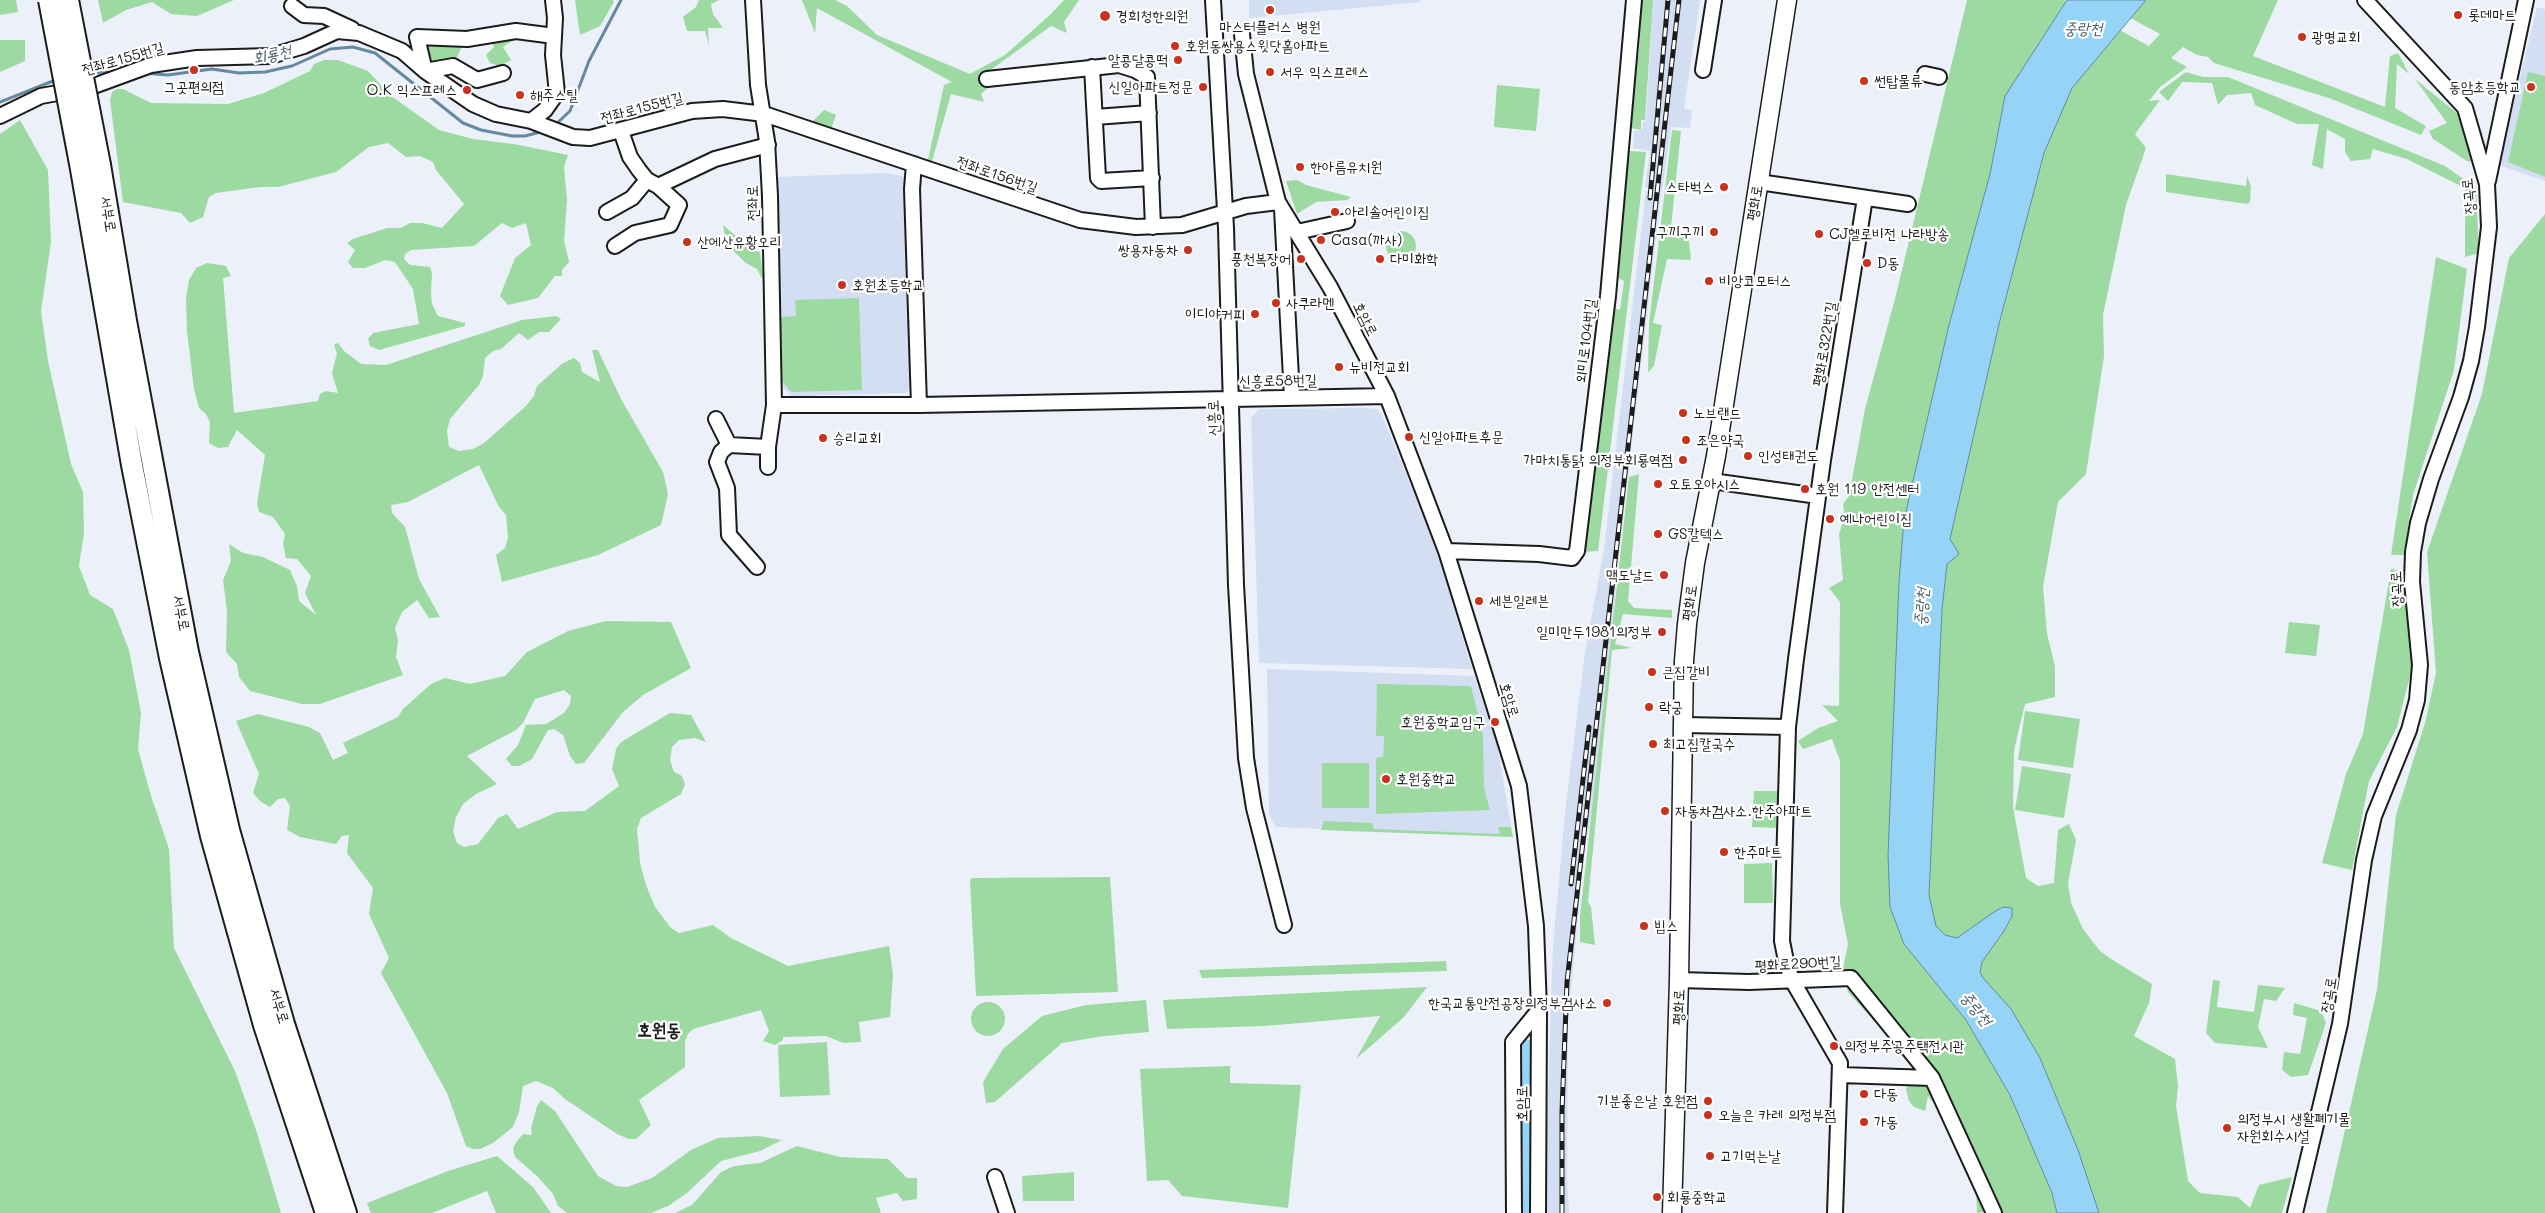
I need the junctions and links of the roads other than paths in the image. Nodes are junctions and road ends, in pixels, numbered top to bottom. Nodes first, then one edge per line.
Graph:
1 (49, 0) edge
2 (68, 0) edge
3 (553, 0) edge
4 (753, 0) edge
5 (1213, 0) edge
6 (1634, 0) edge
7 (1714, 0) edge
8 (1787, 0) edge
9 (2364, 0) edge
10 (2526, 0) edge
11 (292, 6) dead end
12 (360, 33) junction
13 (1242, 34) dead end
14 (554, 36) junction
15 (1092, 67) junction
16 (1703, 70) dead end
17 (425, 71) junction
18 (503, 73) dead end
19 (987, 79) dead end
20 (1149, 113) junction
21 (764, 114) junction
22 (0, 116) edge
23 (1095, 116) junction
24 (531, 121) junction
25 (621, 131) junction
26 (768, 145) junction
27 (914, 164) junction
28 (90, 167) junction
29 (1152, 178) junction
30 (1759, 182) junction
31 (653, 183) junction
32 (2487, 184) junction
33 (1865, 198) junction
34 (1908, 204) dead end
35 (1280, 205) junction
36 (607, 212) dead end
37 (1225, 212) junction
38 (1347, 220) dead end
39 (1153, 228) junction
40 (1297, 232) junction
41 (616, 246) dead end
42 (1386, 396) junction
43 (1292, 397) junction
44 (1229, 398) junction
45 (774, 405) junction
46 (919, 405) junction
47 (716, 419) dead end
48 (730, 445) junction
49 (768, 448) junction
50 (768, 467) dead end
51 (1712, 481) junction
52 (1818, 496) junction
53 (1446, 551) junction
54 (757, 568) dead end
55 (1683, 726) junction
56 (1788, 727) junction
57 (1284, 925) dead end
58 (1679, 980) junction
59 (1792, 980) junction
60 (1539, 1010) junction
61 (1840, 1075) junction
62 (1932, 1078) junction
63 (995, 1177) dead end
64 (326, 1213) edge
65 (346, 1213) edge
66 (1007, 1213) edge
67 (1514, 1213) edge
68 (1538, 1213) edge
69 (1672, 1213) edge
70 (1835, 1213) edge
71 (1994, 1213) edge
72 (2295, 1213) edge

1 - 28 highway, 서부로, bridge
2 - 28 highway, 서부로, bridge
3 - 14 street
4 - 21 street, 전좌로
5 - 37 street, 신흥로
6 - 53 street, 외미로104번길
7 - 16 street
8 - 30 main road, 평화로
9 - 32 street, 장곡로
10 - 32 street
11 - 12 street
12 - 17 street, 전좌로155번길
12 - 22 street, 전좌로155번길
13 - 35 street, 호암로
14 - 17 street
14 - 24 street
15 - 19 street
15 - 20 street
15 - 23 street
17 - 18 street
17 - 24 street, 전좌로155번길
20 - 23 street
20 - 29 street
21 - 25 street, 전좌로155번길
21 - 26 street, 전좌로
21 - 27 street, 전좌로156번길
23 - 29 street
24 - 25 street, 전좌로155번길
25 - 31 street
26 - 31 street
26 - 45 street, 전좌로
27 - 39 street, 전좌로156번길
27 - 46 street
28 - 64 highway, 서부로
28 - 65 highway, 서부로
29 - 39 street
30 - 33 street
30 - 51 main road, 평화로
31 - 36 street
31 - 41 street
32 - 72 street, 장곡로
33 - 34 street
33 - 52 street, 평화로322번길
35 - 37 street, 전좌로156번길
35 - 40 street, 호암로
35 - 43 street
37 - 39 street, 전좌로156번길
37 - 44 street, 신흥로
38 - 40 street
40 - 42 street, 호암로
42 - 43 street, 신흥로58번길
42 - 53 street, 호암로
43 - 44 street, 신흥로58번길
44 - 46 street, 신흥로58번길
44 - 57 street, 신흥로
45 - 46 street, 신흥로58번길
45 - 49 street, 전좌로
47 - 48 street
48 - 49 street
48 - 54 street
49 - 50 street, 전좌로
51 - 52 street
51 - 55 main road, 평화로
52 - 56 street, 평화로322번길
53 - 60 street, 호암로
55 - 56 street
55 - 58 main road, 평화로
56 - 59 street, 평화로322번길
58 - 59 street, 평화로290번길
58 - 69 main road, 평화로
59 - 61 street, 평화로322번길
59 - 62 street, 평화로290번길
60 - 67 street
60 - 68 street, 호암로
61 - 62 street
61 - 70 street, 평화로322번길
62 - 71 street, 평화로290번길
63 - 66 street

